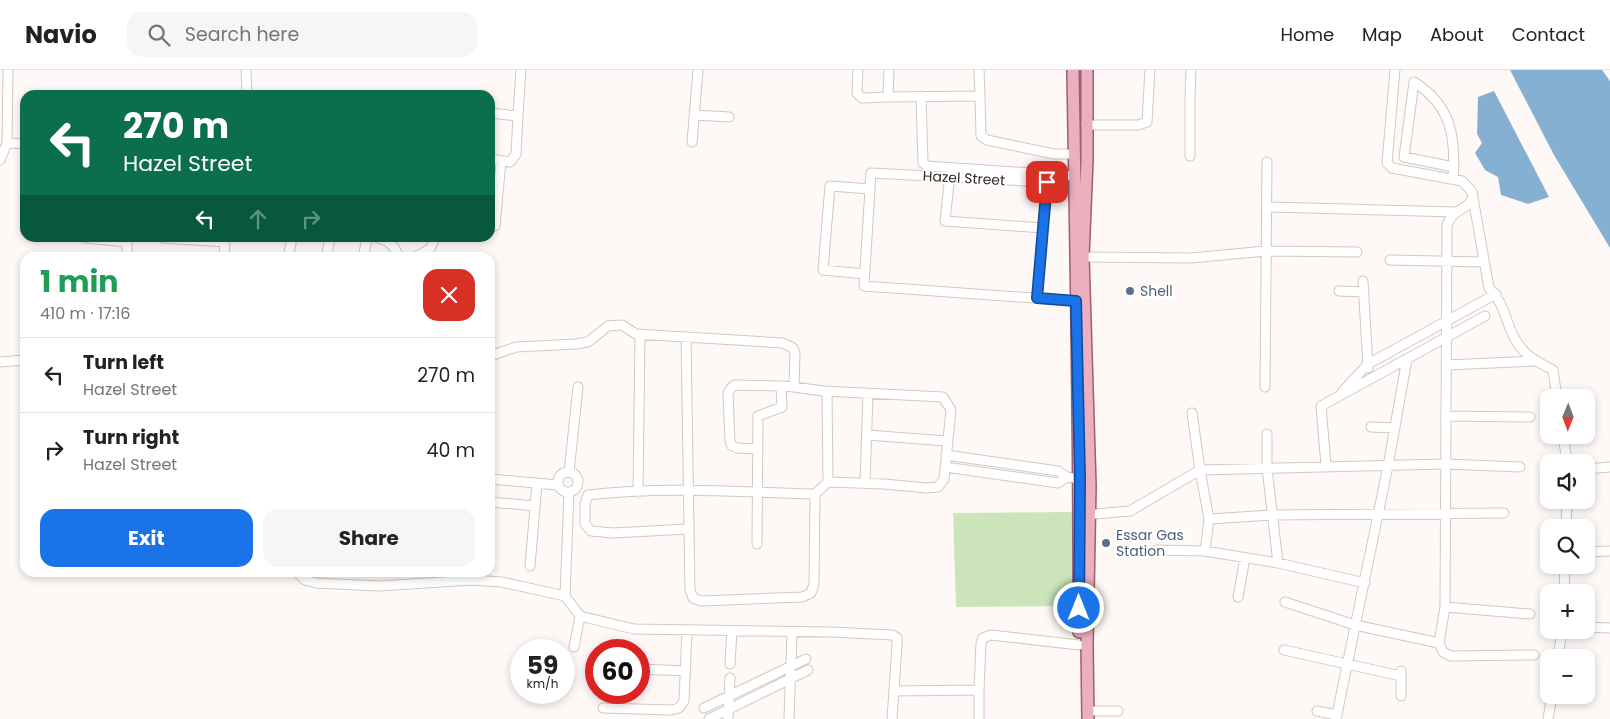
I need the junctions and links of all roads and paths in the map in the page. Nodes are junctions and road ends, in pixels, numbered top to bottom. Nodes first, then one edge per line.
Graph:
1 (8, 70) edge
2 (246, 70) edge
3 (521, 70) edge
4 (698, 70) edge
5 (858, 70) edge
6 (889, 70) edge
7 (979, 70) edge
8 (1073, 70) edge
9 (1087, 70) edge
10 (1150, 70) edge
11 (1191, 70) edge
12 (1395, 70) edge
13 (247, 90) edge
14 (921, 96) junction
15 (980, 96) junction
16 (888, 97) junction
17 (495, 114) edge
18 (694, 115) junction
19 (518, 116) junction
20 (729, 117) dead end
21 (1086, 125) junction
22 (692, 142) dead end
23 (7, 143) junction
24 (20, 144) edge
25 (1074, 154) junction
26 (1190, 156) dead end
27 (0, 160) edge
28 (495, 160) edge
29 (501, 161) junction
30 (1267, 162) dead end
31 (1454, 167) junction
32 (949, 176) junction
33 (1074, 176) junction
34 (1453, 180) junction
35 (870, 189) junction
36 (1473, 198) junction
37 (1267, 207) junction
38 (1456, 212) junction
39 (495, 226) dead end
40 (1043, 228) junction
41 (389, 242) edge
42 (433, 242) edge
43 (1266, 251) junction
44 (397, 252) edge
45 (423, 252) edge
46 (1356, 252) dead end
47 (1083, 257) junction
48 (1390, 260) dead end
49 (1447, 261) junction
50 (1484, 262) junction
51 (865, 274) junction
52 (1363, 280) dead end
53 (1339, 291) dead end
54 (1364, 292) junction
55 (1496, 294) junction
56 (1037, 298) junction
57 (1076, 301) junction
58 (1485, 316) dead end
59 (1447, 321) junction
60 (640, 334) junction
61 (686, 337) junction
62 (1446, 337) junction
63 (495, 354) edge
64 (1407, 359) junction
65 (20, 360) edge
66 (1534, 361) junction
67 (0, 362) edge
68 (1368, 364) junction
69 (1446, 366) junction
70 (1370, 379) junction
71 (578, 386) dead end
72 (782, 386) junction
73 (794, 387) junction
74 (1265, 387) dead end
75 (1556, 389) edge
76 (827, 391) junction
77 (868, 393) junction
78 (1337, 398) junction
79 (1192, 413) dead end
80 (1446, 416) junction
81 (1530, 417) dead end
82 (1371, 427) dead end
83 (1395, 428) junction
84 (1267, 434) dead end
85 (867, 435) junction
86 (947, 441) junction
87 (758, 449) junction
88 (946, 455) junction
89 (1445, 464) junction
90 (1326, 466) junction
91 (1388, 466) junction
92 (1610, 466) edge
93 (1520, 467) dead end
94 (945, 468) junction
95 (1267, 468) junction
96 (1595, 468) edge
97 (1200, 470) junction
98 (569, 472) junction
99 (1066, 477) junction
100 (1080, 479) junction
101 (495, 480) edge
102 (828, 482) junction
103 (537, 484) junction
104 (866, 484) junction
105 (558, 485) junction
106 (688, 491) junction
107 (569, 492) junction
108 (638, 492) junction
109 (758, 492) junction
110 (815, 494) junction
111 (495, 502) edge
112 (535, 506) junction
113 (1378, 513) junction
114 (1504, 513) dead end
115 (1445, 514) junction
116 (1085, 515) junction
117 (1272, 515) junction
118 (1209, 519) junction
119 (688, 530) junction
120 (757, 544) dead end
121 (1157, 550) dead end
122 (1205, 552) junction
123 (1595, 552) edge
124 (1610, 552) edge
125 (1245, 558) junction
126 (1278, 563) junction
127 (530, 566) dead end
128 (301, 577) edge
129 (1365, 583) junction
130 (565, 596) junction
131 (1238, 597) dead end
132 (1285, 602) dead end
133 (1445, 607) junction
134 (1530, 614) dead end
135 (580, 616) junction
136 (1355, 625) junction
137 (1595, 627) edge
138 (1610, 628) edge
139 (687, 630) junction
140 (732, 631) junction
141 (792, 632) junction
142 (575, 642) edge
143 (1439, 643) junction
144 (1079, 645) junction
145 (1284, 650) dead end
146 (1534, 654) dead end
147 (806, 660) dead end
148 (730, 664) dead end
149 (1347, 664) junction
150 (791, 666) junction
151 (650, 669) edge
152 (808, 670) dead end
153 (686, 672) junction
154 (730, 678) dead end
155 (790, 679) junction
156 (979, 690) junction
157 (894, 691) junction
158 (729, 696) junction
159 (1401, 696) dead end
160 (1550, 704) edge
161 (603, 708) dead end
162 (704, 708) dead end
163 (1118, 711) dead end
164 (1317, 711) dead end
165 (728, 714) edge
166 (1085, 716) edge
167 (1339, 718) edge
168 (709, 719) edge
169 (789, 719) edge
170 (892, 719) edge
171 (979, 719) edge
172 (1548, 719) edge

1 - 23 street
2 - 13 street
3 - 19 street
4 - 18 street
5 - 16 street
6 - 16 street
7 - 15 street
8 - 25 main road
9 - 21 main road
10 - 21 street
11 - 26 street
12 - 34 street
14 - 15 street
14 - 16 street
14 - 33 street
15 - 25 street
17 - 19 street
18 - 20 street
18 - 22 street
19 - 29 street
21 - 47 main road
23 - 24 street
23 - 27 street
25 - 33 main road
28 - 29 street
29 - 39 street
30 - 37 street
31 - 31 street
31 - 34 street
32 - 35 street, Hazel Street
32 - 40 street
32 - 40 street, Hazel Street
33 - 57 main road
34 - 36 street
35 - 51 street, Hazel Street
35 - 51 street
36 - 38 street
36 - 50 street
37 - 38 street
37 - 43 street
38 - 49 street
40 - 56 street, Hazel Street
41 - 44 street
42 - 45 street
43 - 46 street
43 - 47 street
43 - 74 street
47 - 116 main road
48 - 49 street
49 - 50 street
49 - 59 street
50 - 55 street
51 - 56 street
52 - 54 street
53 - 54 street
54 - 68 street
55 - 59 street
55 - 66 street
56 - 57 street
57 - 100 main road
58 - 62 street
59 - 62 street
59 - 68 street
60 - 61 street
60 - 63 street
60 - 108 street
61 - 73 street
61 - 106 street
62 - 64 street
62 - 69 street
64 - 70 street
64 - 83 street
65 - 67 street
66 - 69 street
66 - 75 street
68 - 70 street
68 - 78 street
69 - 80 street
70 - 78 street
71 - 98 street
72 - 73 street
72 - 87 street
72 - 87 street
73 - 76 street
76 - 77 street
76 - 102 street
77 - 85 street
77 - 86 street
78 - 90 street
79 - 97 street
80 - 81 street
80 - 89 street
82 - 83 street
83 - 91 street
84 - 95 street
85 - 86 street
85 - 104 street
86 - 88 street
87 - 109 street
88 - 94 street
88 - 99 street
89 - 91 street
89 - 93 street
89 - 115 street
90 - 91 street
90 - 95 street
91 - 113 street
92 - 96 street
94 - 99 street
94 - 104 street
95 - 97 street
95 - 117 street
97 - 116 street
97 - 118 street
98 - 105 street
98 - 107 street
99 - 100 street
100 - 116 main road
101 - 103 street
102 - 104 street
102 - 110 street
103 - 105 street
103 - 112 street
105 - 107 street
106 - 108 street
106 - 109 street
106 - 119 street
107 - 130 street
108 - 119 street
109 - 110 street
109 - 120 street
110 - 119 street
111 - 112 street
112 - 127 street
113 - 115 street
113 - 117 street
113 - 129 street
114 - 115 street
115 - 133 street
116 - 144 main road
116 - 166 main road
117 - 118 street
117 - 126 street
118 - 122 street
121 - 122 street
122 - 125 street
123 - 124 street
125 - 126 street
125 - 131 street
126 - 129 street
128 - 130 street
129 - 136 street
130 - 135 street
132 - 136 street
133 - 134 street
133 - 143 street
135 - 139 street
135 - 142 street
136 - 143 street
136 - 149 street
137 - 138 street
139 - 140 street
139 - 153 street
140 - 141 street
140 - 148 street
141 - 150 street
141 - 157 street
143 - 146 street
144 - 156 street
144 - 166 main road
145 - 149 street
147 - 150 street
149 - 159 street
149 - 167 street
150 - 155 street
150 - 158 street
151 - 153 street
152 - 155 street
153 - 161 street
154 - 158 street
155 - 165 street
155 - 169 street
156 - 157 street
156 - 171 street
157 - 170 street
158 - 162 street
158 - 165 street
160 - 172 street
163 - 166 street
164 - 167 street
165 - 168 street

